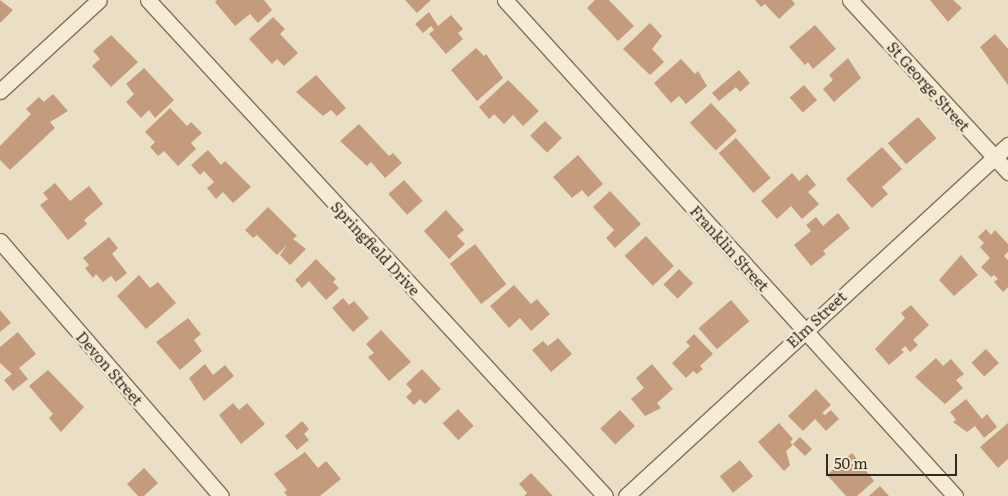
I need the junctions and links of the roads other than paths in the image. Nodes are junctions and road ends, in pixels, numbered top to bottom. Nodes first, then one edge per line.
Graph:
1 (99, 0) edge
2 (148, 0) edge
3 (505, 0) edge
4 (850, 0) edge
5 (0, 91) edge
6 (1008, 145) edge
7 (994, 157) junction
8 (1008, 172) edge
9 (0, 241) edge
10 (805, 330) junction
11 (213, 493) edge
12 (605, 496) edge
13 (626, 496) edge
14 (955, 496) edge

1 - 5 street
2 - 12 street, Springfield Drive
3 - 10 street, Franklin Street
4 - 7 street, St George Street
6 - 7 street, Elm Street
7 - 8 street, St George Street
7 - 10 street, Elm Street
9 - 11 street, Devon Street
10 - 13 street, Elm Street
10 - 14 street, Franklin Street

